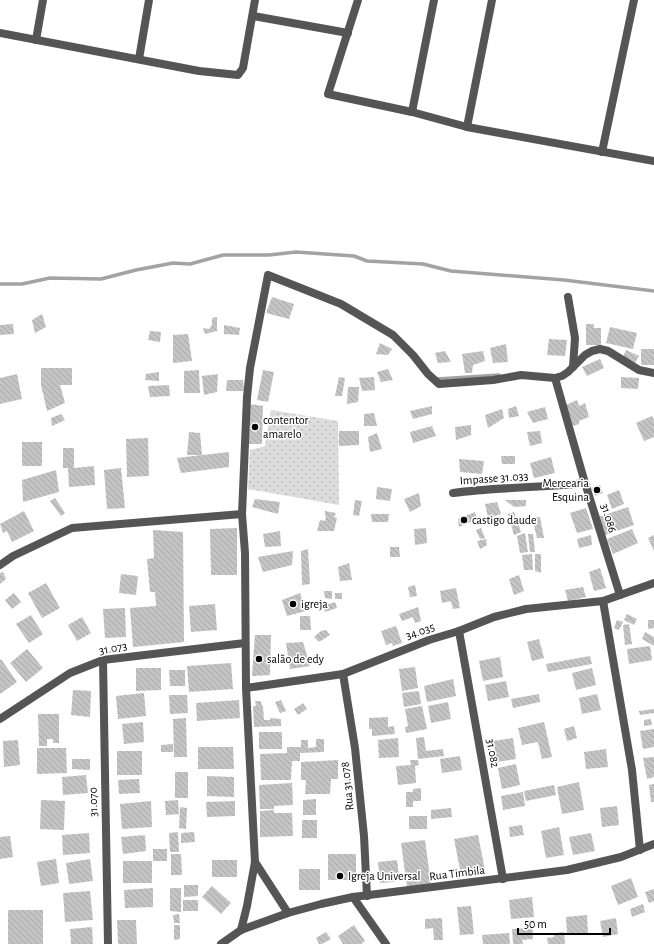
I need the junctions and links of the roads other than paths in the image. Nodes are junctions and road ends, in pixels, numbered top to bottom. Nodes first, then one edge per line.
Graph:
1 (43, 0) edge
2 (149, 0) edge
3 (255, 0) edge
4 (358, 0) edge
5 (434, 0) edge
6 (492, 0) edge
7 (634, 0) edge
8 (253, 16) junction
9 (0, 33) edge
10 (348, 33) junction
11 (36, 40) junction
12 (139, 59) junction
13 (412, 112) junction
14 (467, 127) junction
15 (602, 152) junction
16 (654, 161) edge
17 (568, 297) dead end
18 (573, 368) junction
19 (654, 373) edge
20 (555, 378) junction
21 (585, 483) junction
22 (453, 493) dead end
23 (242, 514) junction
24 (0, 565) edge
25 (654, 583) edge
26 (620, 595) junction
27 (603, 601) junction
28 (460, 631) junction
29 (245, 643) junction
30 (103, 660) junction
31 (343, 674) junction
32 (246, 688) junction
33 (0, 719) edge
34 (654, 844) edge
35 (640, 850) junction
36 (255, 862) junction
37 (503, 879) junction
38 (367, 896) junction
39 (353, 897) junction
40 (288, 913) junction
41 (241, 930) junction
42 (108, 944) edge
43 (221, 944) edge
44 (386, 944) edge

1 - 11 street
2 - 12 street
3 - 8 street
4 - 10 street
5 - 13 street
6 - 14 street
7 - 15 street
8 - 10 street
8 - 12 street
9 - 11 street
10 - 13 street
11 - 12 street
13 - 14 street
14 - 15 street
15 - 16 street
17 - 18 street
18 - 19 street
18 - 20 street
20 - 21 street, 31.086
20 - 23 street
21 - 22 street, Impasse 31.033
21 - 26 street, 31.086
23 - 24 street
23 - 29 street
25 - 26 street, 34.035
26 - 27 street, 34.035
27 - 28 street, 34.035
27 - 35 street
28 - 31 street, 34.035
28 - 37 street, 31.082
29 - 30 street, 31.073
29 - 32 street
30 - 33 street, 31.073
30 - 42 street, 31.070
31 - 32 street, 34.035
31 - 38 street, Rua 31.078
32 - 36 street
34 - 35 street, Rua Timbila
35 - 37 street, Rua Timbila
36 - 40 street
36 - 41 street
37 - 38 street, Rua Timbila
38 - 39 street, Rua Timbila
39 - 40 street, Rua Timbila
39 - 44 street
40 - 41 street, Rua Timbila
41 - 43 street, Rua Timbila

